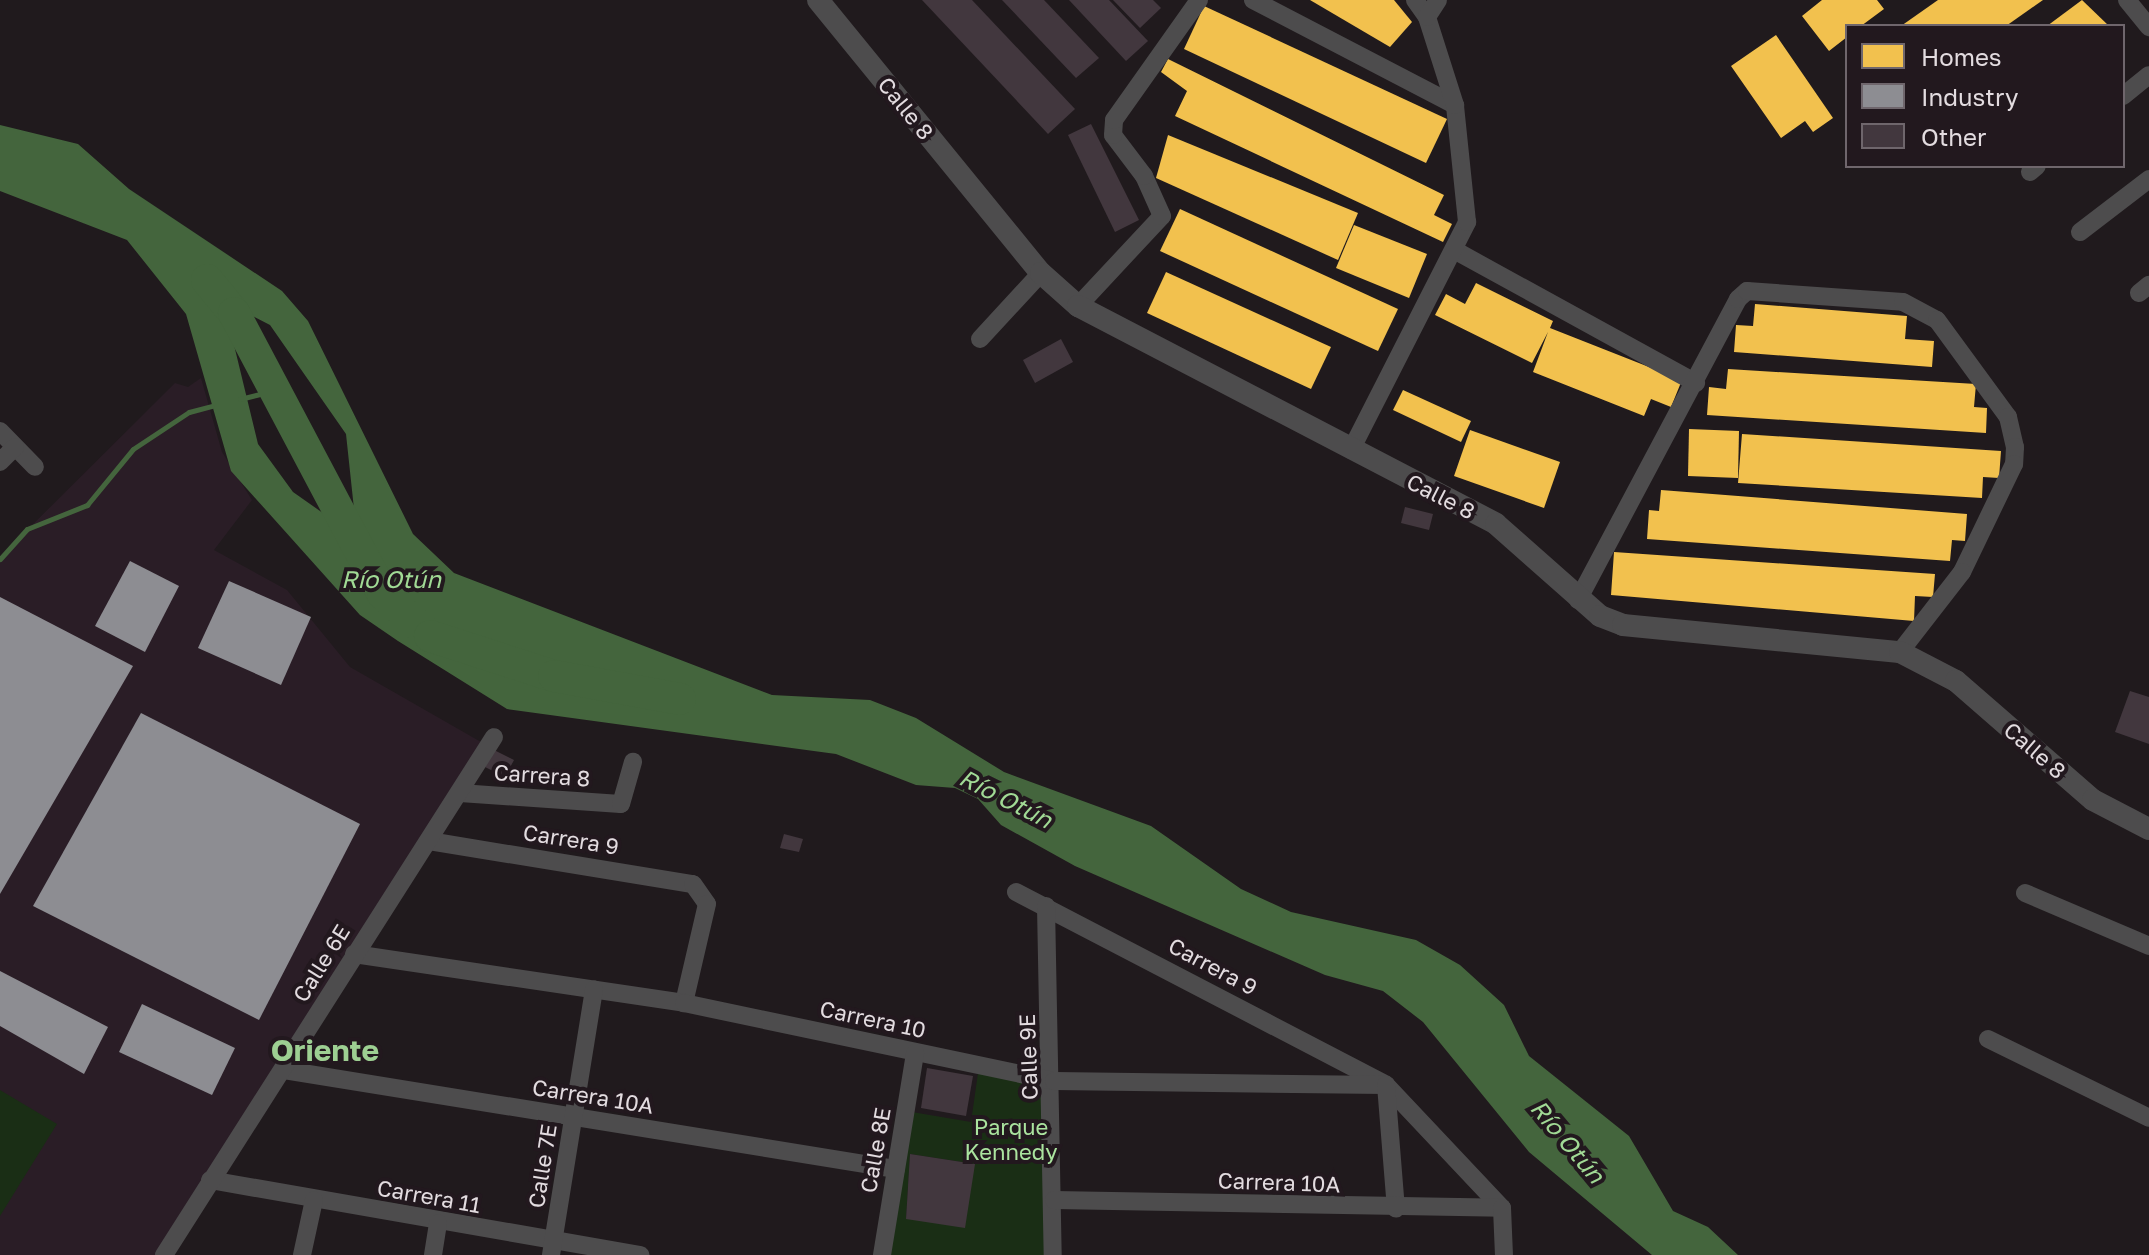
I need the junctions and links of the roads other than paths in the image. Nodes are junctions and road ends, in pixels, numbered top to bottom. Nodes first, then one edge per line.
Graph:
1 (818, 0) edge
2 (1199, 0) edge
3 (1253, 0) edge
4 (1415, 0) edge
5 (1438, 0) edge
6 (2127, 0) edge
7 (1427, 17) junction
8 (2149, 27) edge
9 (2149, 75) edge
10 (2125, 94) edge
11 (1455, 105) junction
12 (2149, 179) edge
13 (2080, 232) dead end
14 (1456, 251) junction
15 (1041, 273) junction
16 (1078, 306) junction
17 (980, 339) dead end
18 (1696, 383) junction
19 (0, 431) edge
20 (15, 447) junction
21 (1351, 450) junction
22 (0, 462) edge
23 (35, 467) dead end
24 (1578, 600) junction
25 (1900, 652) junction
26 (494, 737) dead end
27 (633, 762) dead end
28 (460, 793) junction
29 (2149, 829) edge
30 (429, 841) junction
31 (1016, 892) dead end
32 (2025, 893) dead end
33 (1046, 906) junction
34 (2149, 946) edge
35 (354, 954) junction
36 (594, 989) junction
37 (684, 1003) junction
38 (1988, 1039) dead end
39 (915, 1053) junction
40 (284, 1070) junction
41 (1054, 1081) junction
42 (1386, 1085) junction
43 (574, 1117) junction
44 (2149, 1118) edge
45 (896, 1169) junction
46 (210, 1180) junction
47 (314, 1200) junction
48 (1054, 1200) junction
49 (1502, 1208) junction
50 (1396, 1209) junction
51 (438, 1223) junction
52 (553, 1248) edge
53 (164, 1255) edge
54 (302, 1255) edge
55 (433, 1255) edge
56 (641, 1255) edge
57 (882, 1255) edge
58 (1053, 1255) edge
59 (1504, 1255) edge

1 - 15 street, Calle 8
2 - 16 street
3 - 11 street
4 - 7 street
5 - 7 street
6 - 8 street
7 - 11 street
9 - 10 street
11 - 14 street
12 - 13 street
14 - 18 street
14 - 21 street
15 - 16 street, Calle 8
15 - 17 street
16 - 21 street, Calle 8
18 - 24 street
18 - 25 street
19 - 20 street
20 - 22 street
20 - 23 street
21 - 24 street, Calle 8
24 - 25 street, Calle 8
25 - 29 street, Calle 8
26 - 28 street, Calle 6E
27 - 28 street, Carrera 8
28 - 30 street, Calle 6E
30 - 35 street, Calle 6E
30 - 37 street, Carrera 9
31 - 33 street, Carrera 9
32 - 34 street
33 - 41 street, Calle 9E
33 - 42 street, Carrera 9
35 - 36 street, Carrera 10
35 - 40 street, Calle 6E
36 - 37 street, Carrera 10
36 - 43 street, Calle 7E
37 - 39 street, Carrera 10
38 - 44 street
39 - 41 street, Carrera 10
39 - 45 street, Calle 8E
40 - 43 street, Carrera 10A
40 - 46 street, Calle 6E
41 - 42 street, Carrera 10
41 - 48 street, Calle 9E
42 - 49 street, Carrera 9
42 - 50 street
43 - 45 street, Carrera 10A
43 - 52 street, Calle 7E
45 - 57 street, Calle 8E
46 - 47 street, Carrera 11
46 - 53 street, Calle 6E
47 - 51 street, Carrera 11
47 - 54 street
48 - 50 street, Carrera 10A
48 - 58 street, Calle 9E
49 - 50 street, Carrera 10A
49 - 59 street
51 - 52 street, Carrera 11
51 - 55 street
52 - 56 street, Carrera 11

